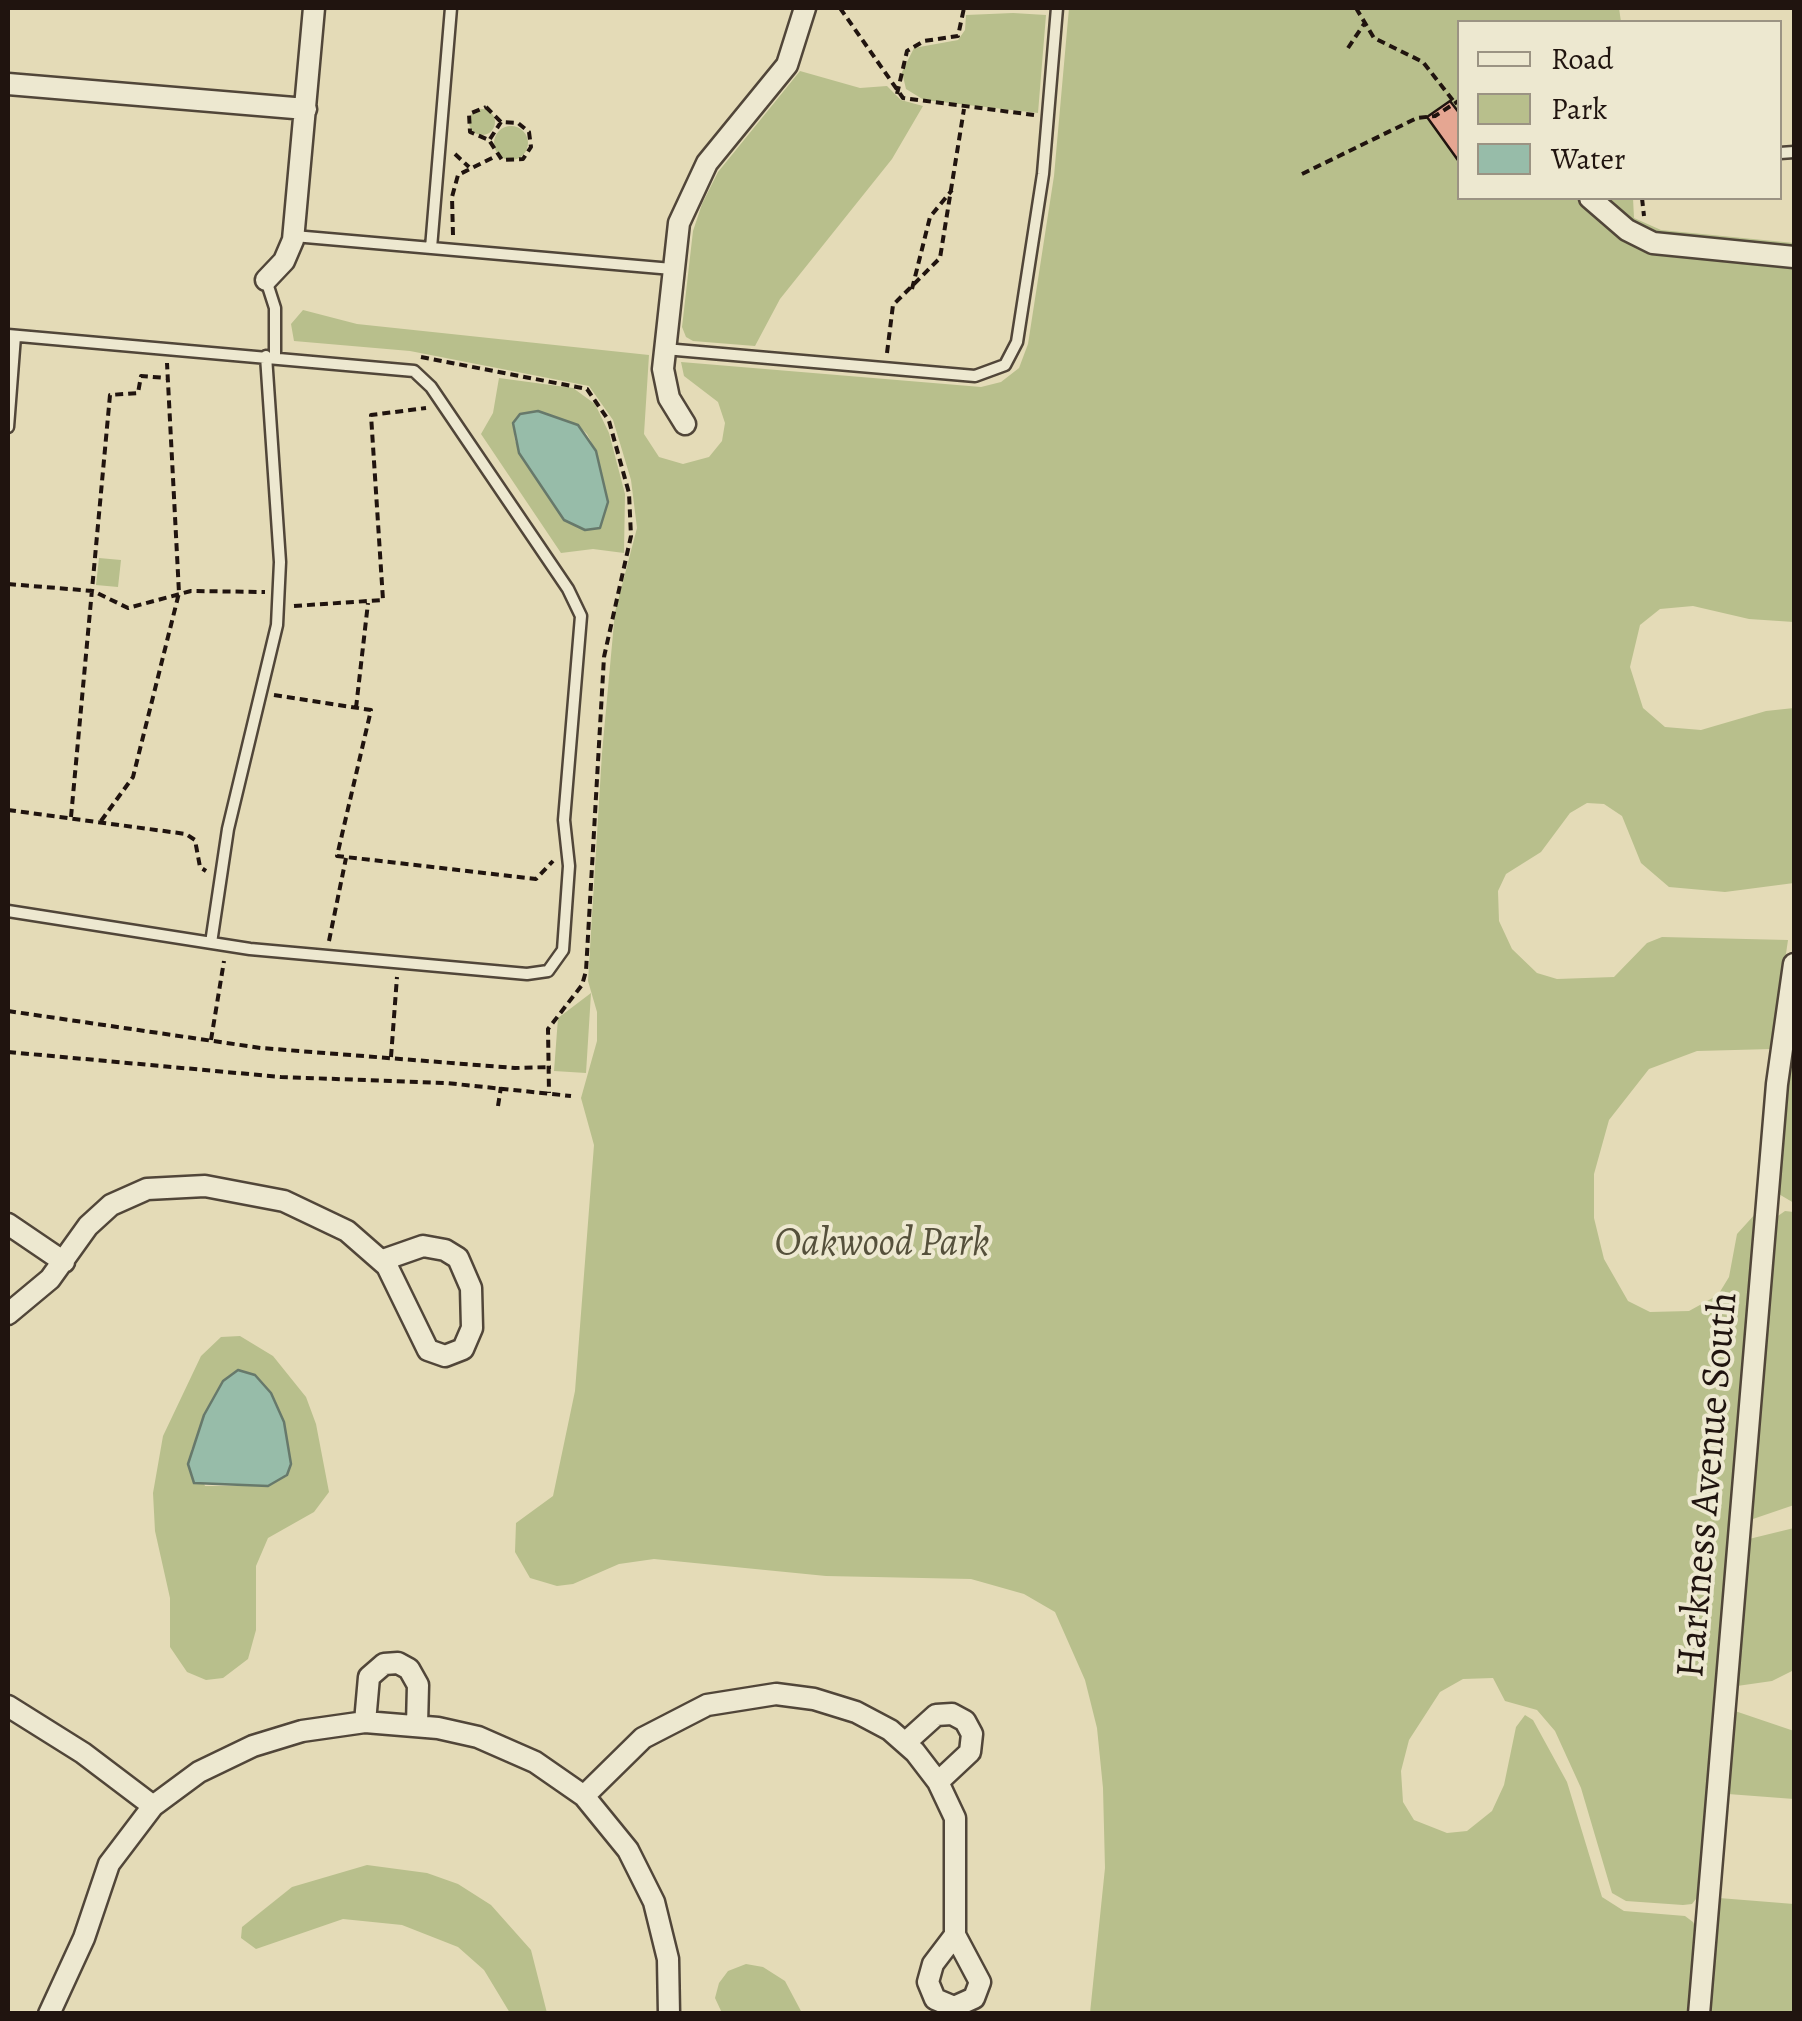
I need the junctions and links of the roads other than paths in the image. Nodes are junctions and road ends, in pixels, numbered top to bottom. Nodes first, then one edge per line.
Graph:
1 (314, 8) edge
2 (451, 8) edge
3 (805, 8) edge
4 (1058, 8) edge
5 (8, 84) edge
6 (306, 109) junction
7 (1592, 200) edge
8 (294, 236) junction
9 (431, 248) junction
10 (1794, 257) edge
11 (672, 268) junction
12 (266, 280) joint
13 (12, 336) edge
14 (664, 348) junction
15 (271, 357) junction
16 (685, 424) dead end
17 (8, 426) edge
18 (8, 910) edge
19 (211, 943) junction
20 (1794, 964) edge
21 (8, 1224) edge
22 (382, 1260) junction
23 (64, 1262) junction
24 (8, 1314) edge
25 (8, 1706) edge
26 (365, 1722) junction
27 (417, 1725) junction
28 (905, 1743) junction
29 (938, 1782) junction
30 (584, 1796) junction
31 (153, 1806) junction
32 (955, 1935) dead end
33 (49, 2014) edge
34 (668, 2014) edge
35 (1700, 2014) edge

1 - 6 street
2 - 9 lane
3 - 11 street
4 - 14 lane
5 - 6 street
6 - 8 street
7 - 10 street
8 - 9 lane
8 - 12 street
9 - 11 lane
11 - 14 street
12 - 15 lane
13 - 15 lane
13 - 17 lane
14 - 16 street
15 - 19 lane
15 - 19 lane
18 - 19 lane
20 - 35 street, Harkness Avenue South
21 - 23 street
22 - 22 street
22 - 23 street
23 - 24 street
25 - 31 street
26 - 27 street
26 - 27 street
26 - 31 street
27 - 30 street
28 - 29 street
28 - 29 street
28 - 30 street
29 - 32 street
30 - 34 street
31 - 33 street

